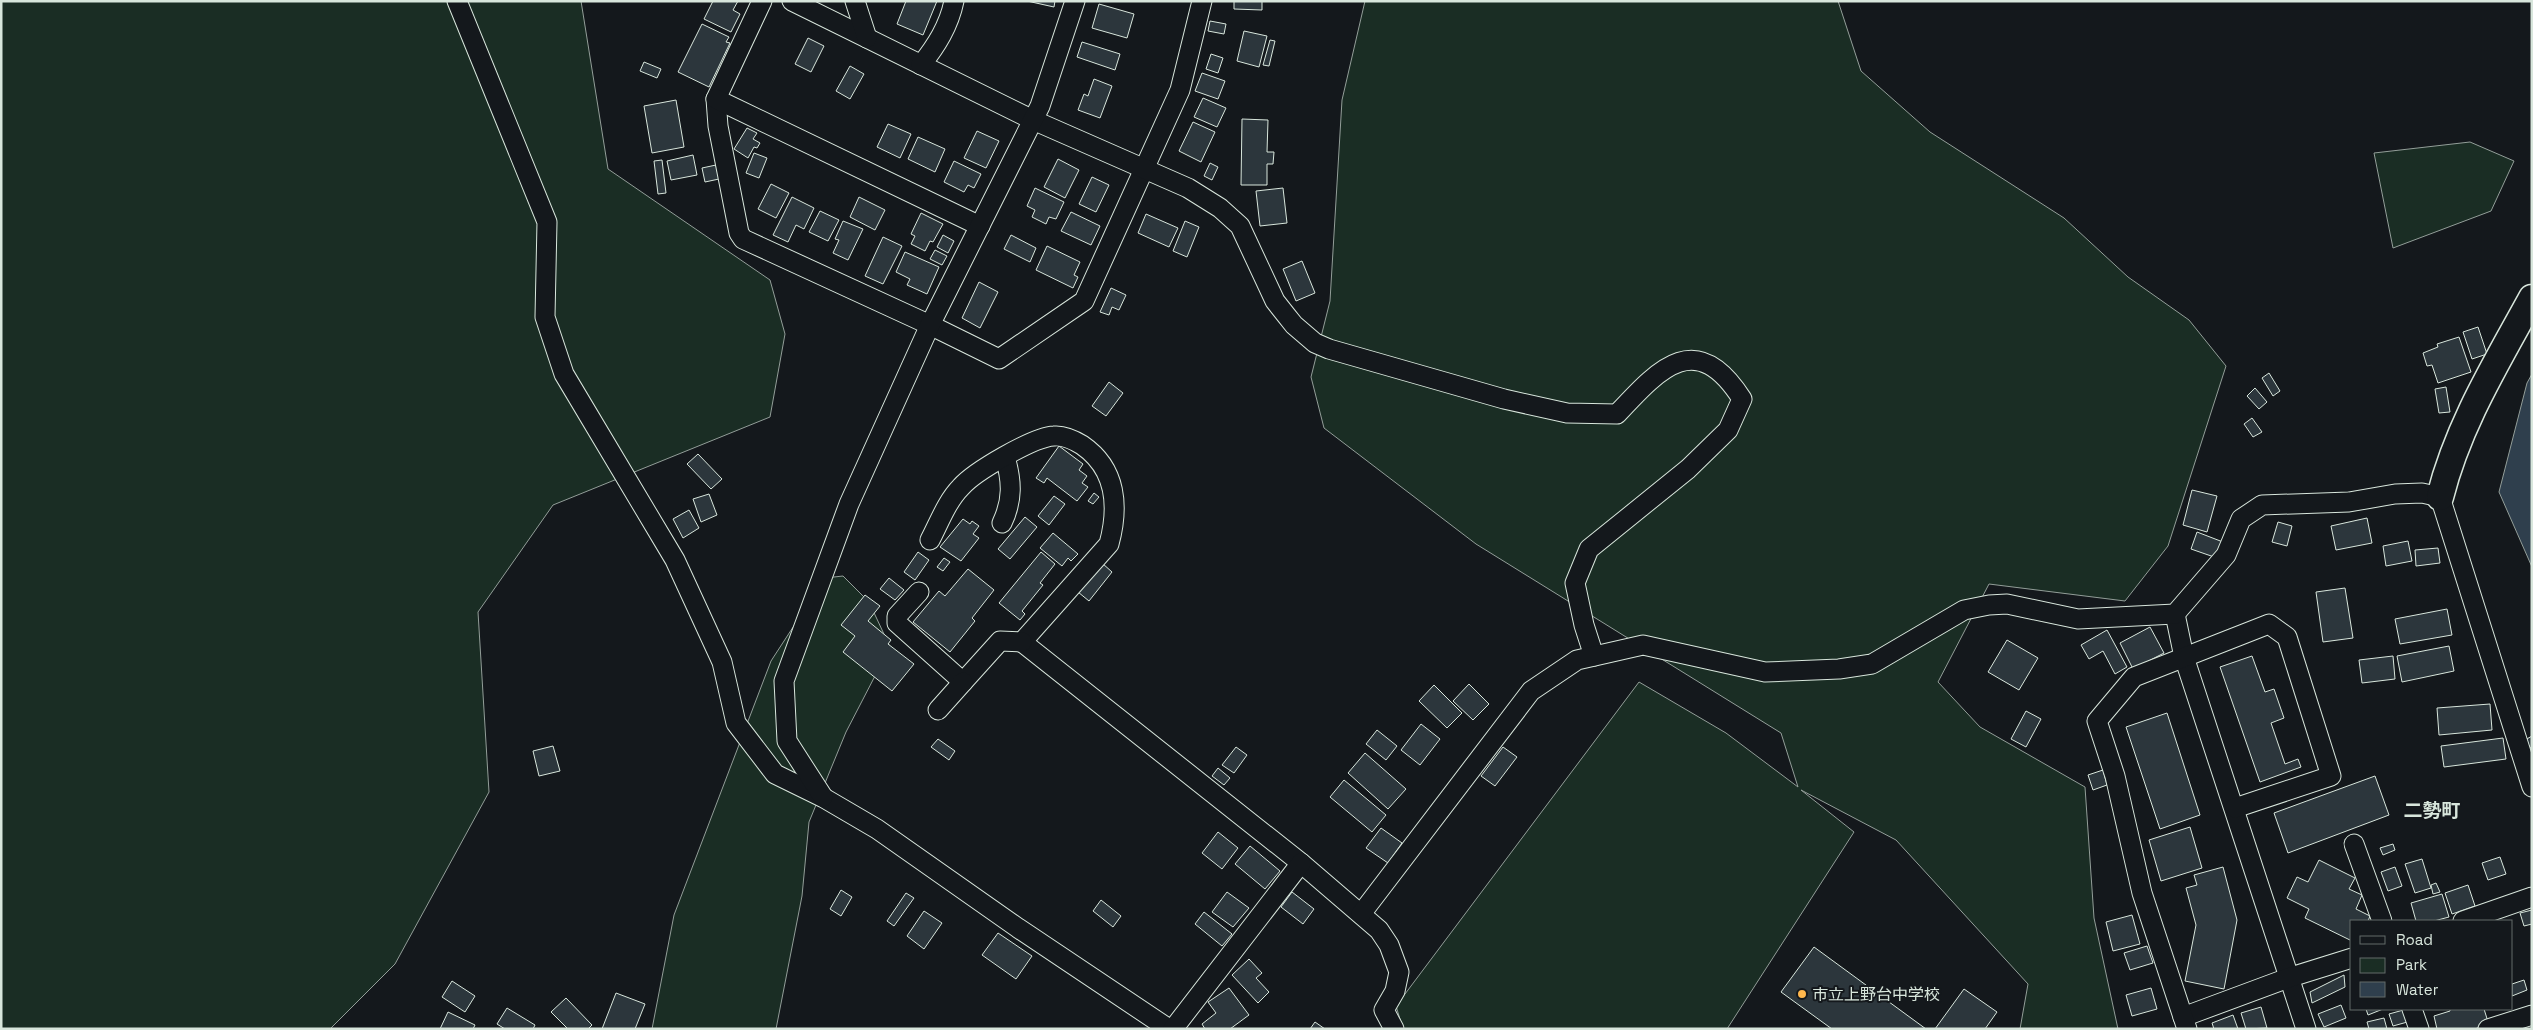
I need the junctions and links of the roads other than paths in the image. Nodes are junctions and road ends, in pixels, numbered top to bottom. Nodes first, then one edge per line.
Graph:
1 (457, 1) edge
2 (762, 1) edge
3 (855, 1) edge
4 (954, 1) edge
5 (1075, 1) edge
6 (1202, 1) edge
7 (799, 2) edge
8 (868, 38) junction
9 (921, 65) junction
10 (716, 99) junction
11 (1033, 120) junction
12 (1146, 169) junction
13 (980, 226) junction
14 (2532, 298) edge
15 (930, 325) junction
16 (1005, 457) junction
17 (2440, 497) junction
18 (1002, 524) dead end
19 (930, 540) dead end
20 (919, 592) dead end
21 (2175, 614) junction
22 (1022, 642) junction
23 (1594, 656) junction
24 (2184, 657) junction
25 (963, 682) junction
26 (938, 710) dead end
27 (2532, 788) edge
28 (824, 798) junction
29 (2235, 808) junction
30 (2354, 844) dead end
31 (1301, 863) junction
32 (2532, 897) edge
33 (1361, 914) junction
34 (2382, 920) edge
35 (2466, 920) edge
36 (2350, 959) edge
37 (2288, 978) junction
38 (2412, 1010) edge
39 (2532, 1014) edge
40 (2185, 1023) edge
41 (1171, 1029) edge
42 (1394, 1029) edge
43 (2306, 1029) edge
44 (2419, 1029) edge
45 (2488, 1029) edge

1 - 28 street
2 - 10 street
3 - 8 street
4 - 9 street
5 - 11 street
6 - 12 street
7 - 8 street
8 - 9 street
9 - 11 street
10 - 13 street
10 - 15 street
11 - 12 street
11 - 13 street
12 - 15 street
12 - 23 street
13 - 15 street
14 - 17 street
15 - 28 street
16 - 18 street
16 - 19 street
16 - 22 street
17 - 21 street
17 - 27 street
20 - 25 street
21 - 23 street
21 - 24 street
22 - 25 street
22 - 31 street
23 - 33 street
24 - 29 street
24 - 29 street
24 - 40 street
25 - 26 street
28 - 41 street
29 - 37 street
30 - 34 street
31 - 33 street
31 - 41 street
32 - 35 street
33 - 42 street
36 - 37 street
37 - 40 street
37 - 43 street
38 - 44 street
39 - 45 street

